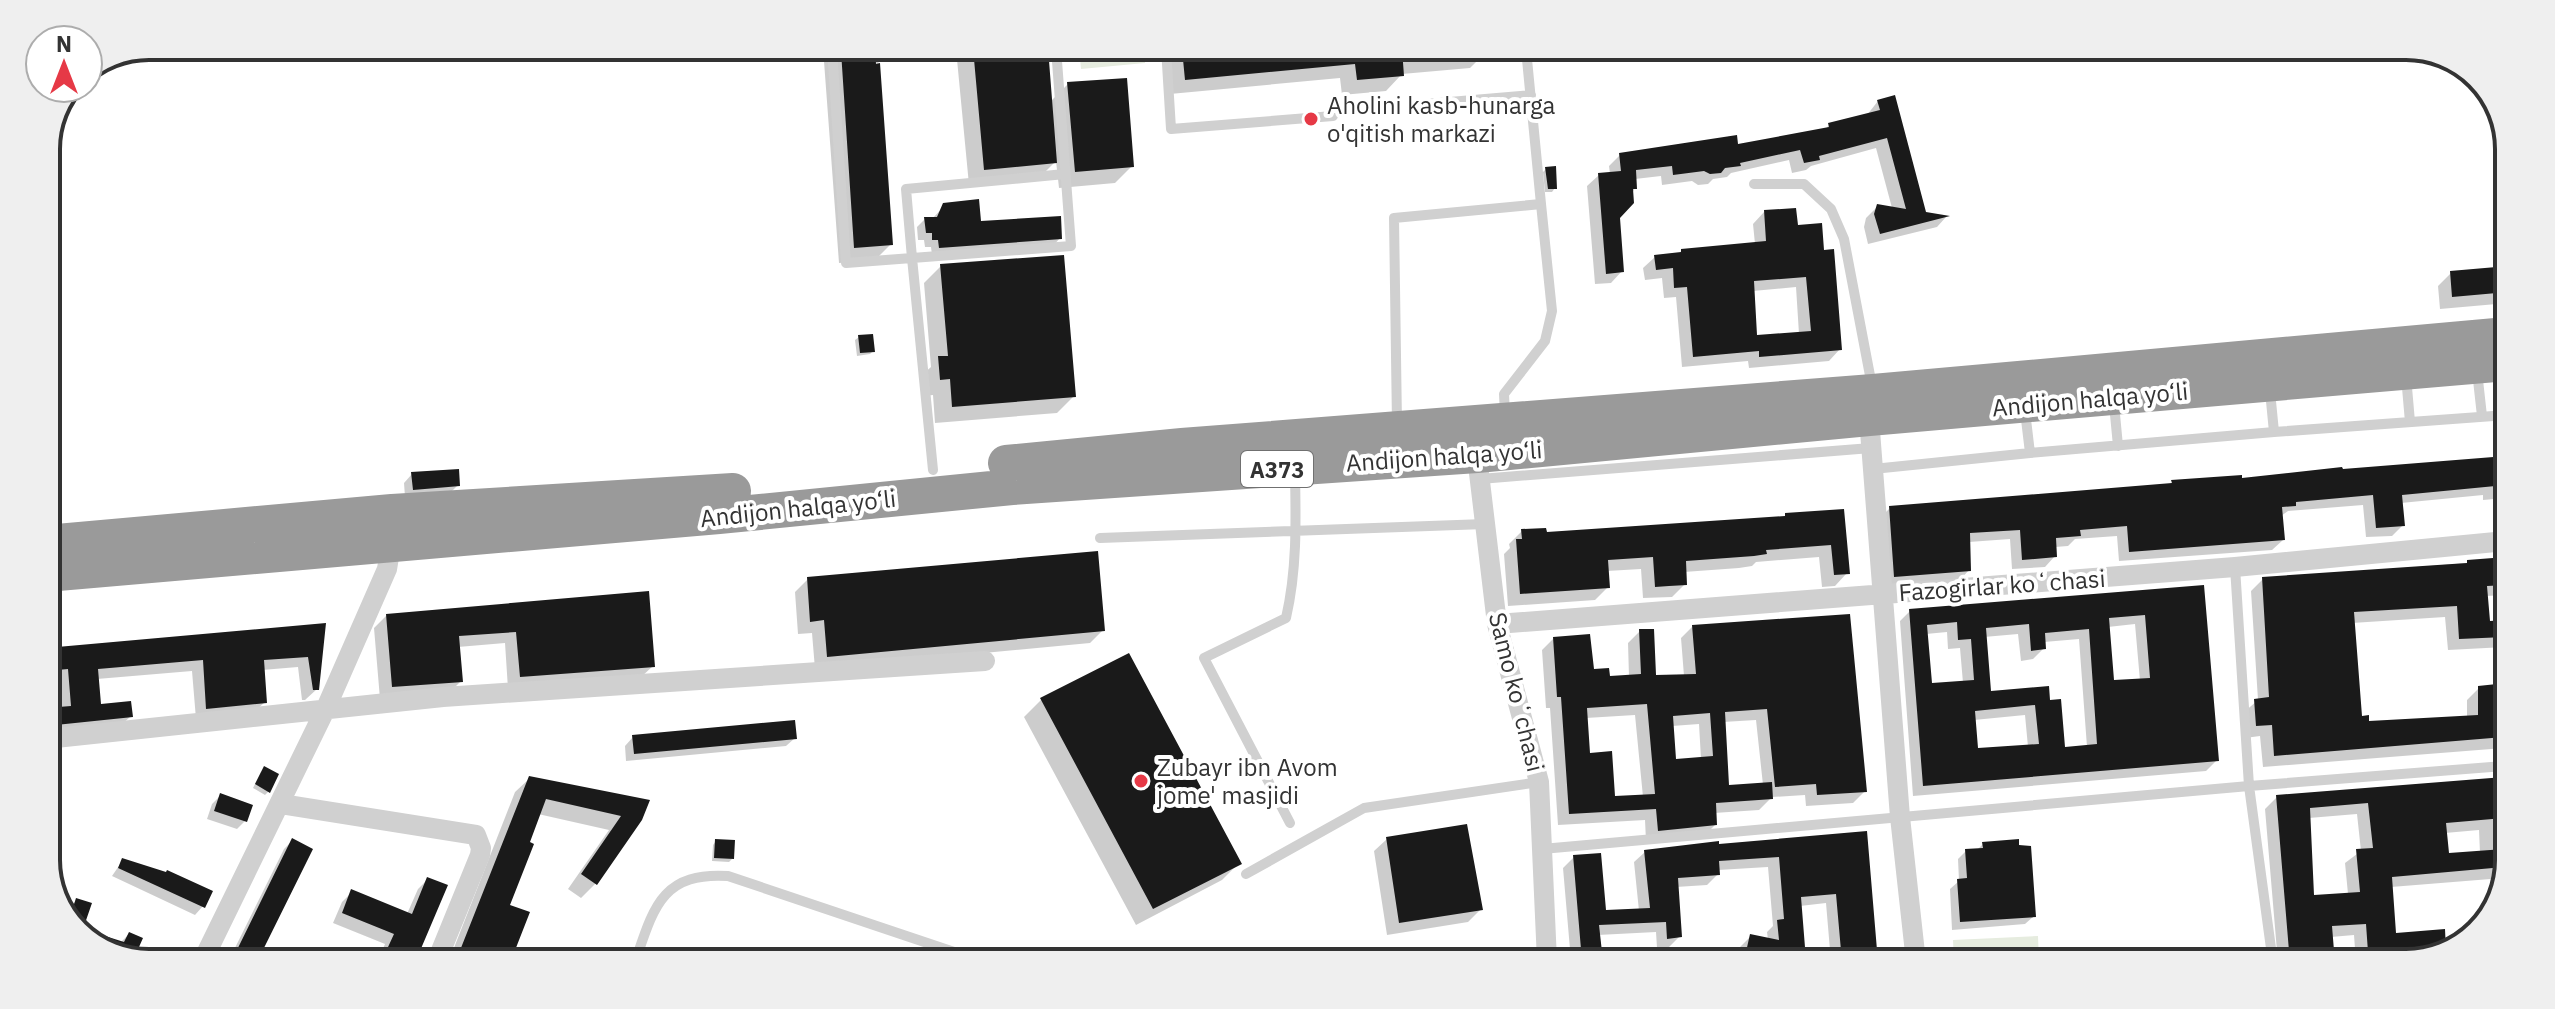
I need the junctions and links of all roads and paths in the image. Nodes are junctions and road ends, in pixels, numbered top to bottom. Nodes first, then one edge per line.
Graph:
1 (833, 60) edge
2 (1057, 60) edge
3 (1167, 60) edge
4 (1527, 60) edge
5 (1531, 95) junction
6 (1426, 104) dead end
7 (1333, 116) dead end
8 (1065, 174) junction
9 (1754, 184) dead end
10 (1541, 204) junction
11 (912, 258) junction
12 (2495, 337) edge
13 (2492, 365) edge
14 (2406, 372) junction
15 (2269, 384) junction
16 (2113, 397) junction
17 (2024, 405) junction
18 (2495, 415) edge
19 (2482, 416) junction
20 (1871, 419) junction
21 (2410, 422) junction
22 (1397, 430) junction
23 (2274, 432) junction
24 (1484, 445) junction
25 (2118, 446) junction
26 (2030, 453) junction
27 (1295, 467) junction
28 (1873, 469) junction
29 (933, 470) junction
30 (1485, 524) junction
31 (1297, 531) junction
32 (1100, 538) dead end
33 (60, 542) edge
34 (2495, 542) edge
35 (391, 545) junction
36 (2235, 567) junction
37 (60, 573) edge
38 (1881, 594) junction
39 (1497, 624) junction
40 (985, 661) dead end
41 (326, 708) junction
42 (60, 737) edge
43 (2495, 767) edge
44 (1539, 782) junction
45 (2249, 786) junction
46 (281, 804) junction
47 (1900, 817) junction
48 (1290, 823) dead end
49 (1541, 849) junction
50 (1246, 874) dead end
51 (208, 949) edge
52 (442, 949) edge
53 (640, 949) edge
54 (945, 949) edge
55 (1546, 949) edge
56 (1915, 949) edge
57 (2271, 949) edge

1 - 11 lane
2 - 8 lane
3 - 7 lane
4 - 5 lane
5 - 6 lane
5 - 10 lane
8 - 11 lane
8 - 11 lane
9 - 20 lane
10 - 22 lane
10 - 24 lane
11 - 29 lane
12 - 20 highway, Andijon halqa yo‘li / A373
13 - 14 highway, Andijon halqa yo‘li / A373
13 - 19 lane
14 - 15 highway, Andijon halqa yo‘li / A373
14 - 21 lane
15 - 16 highway, Andijon halqa yo‘li / A373
15 - 23 lane
16 - 17 highway, Andijon halqa yo‘li / A373
16 - 25 lane
17 - 20 highway, Andijon halqa yo‘li / A373
17 - 26 lane
18 - 19 lane
19 - 21 lane
20 - 24 highway, Andijon halqa yo‘li / A373
20 - 24 lane
20 - 28 street
21 - 23 lane
22 - 24 highway, Andijon halqa yo‘li / A373
22 - 29 highway, Andijon halqa yo‘li / A373
23 - 25 lane
24 - 27 highway, Andijon halqa yo‘li / A373
24 - 30 street, Samo koʻchasi
25 - 26 lane
26 - 28 lane
27 - 31 lane
27 - 35 highway, Andijon halqa yo‘li / A373
28 - 38 street
29 - 33 highway, Andijon halqa yo‘li / A373
30 - 31 lane
30 - 39 street, Samo koʻchasi
31 - 32 lane
31 - 48 lane
34 - 36 street, Fazogirlar koʻchasi
35 - 37 highway, Andijon halqa yo‘li / A373
35 - 41 street
36 - 38 street, Fazogirlar koʻchasi
36 - 45 lane
38 - 39 street, Fazogirlar koʻchasi
38 - 47 street
39 - 44 street, Samo koʻchasi
40 - 41 street
41 - 42 street
41 - 46 street
43 - 45 lane
44 - 49 street, Samo koʻchasi
44 - 50 lane
45 - 47 lane
45 - 57 lane
46 - 51 street
46 - 52 street
47 - 49 lane
47 - 56 street
49 - 55 street, Samo koʻchasi
53 - 54 lane

